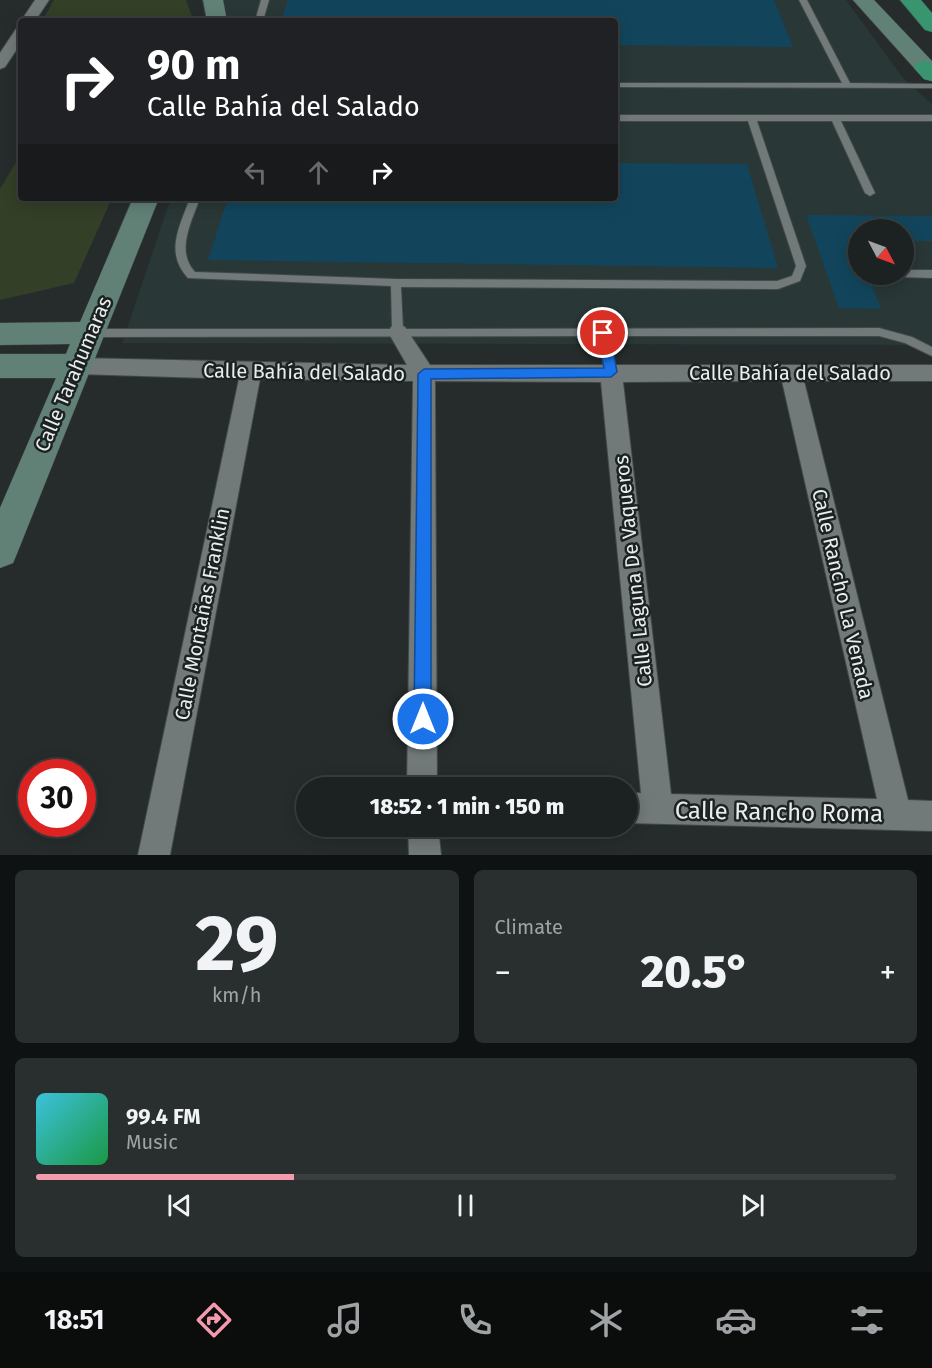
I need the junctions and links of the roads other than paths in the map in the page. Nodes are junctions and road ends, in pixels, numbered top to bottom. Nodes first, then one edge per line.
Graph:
1 (42, 0) edge
2 (213, 0) edge
3 (265, 0) edge
4 (803, 0) edge
5 (863, 0) edge
6 (910, 0) edge
7 (30, 18) edge
8 (216, 18) edge
9 (259, 18) edge
10 (932, 26) edge
11 (18, 37) edge
12 (0, 64) edge
13 (930, 75) edge
14 (618, 85) edge
15 (847, 85) junction
16 (618, 118) edge
17 (932, 118) edge
18 (752, 120) junction
19 (836, 120) junction
20 (870, 192) dead end
21 (145, 201) edge
22 (194, 201) edge
23 (914, 274) edge
24 (932, 274) edge
25 (396, 283) junction
26 (398, 332) junction
27 (90, 333) junction
28 (603, 333) junction
29 (0, 334) edge
30 (932, 352) edge
31 (0, 366) edge
32 (77, 366) junction
33 (611, 372) junction
34 (250, 373) junction
35 (791, 373) junction
36 (932, 373) edge
37 (424, 374) junction
38 (4, 533) edge
39 (422, 777) edge
40 (638, 809) edge
41 (658, 810) junction
42 (896, 815) junction
43 (932, 816) edge
44 (424, 837) edge
45 (154, 855) edge
46 (425, 855) edge

1 - 7 street
2 - 8 street
3 - 9 lane
4 - 15 lane
5 - 13 street
6 - 10 highway
11 - 12 street
13 - 15 lane
14 - 15 lane
16 - 18 lane
17 - 19 lane
18 - 19 lane
18 - 25 lane
19 - 20 lane
21 - 27 street, Calle Tarahumaras
22 - 25 lane
23 - 24 lane
25 - 26 lane
26 - 27 lane
26 - 28 lane
26 - 37 street
27 - 29 street
27 - 32 street, Calle Tarahumaras
28 - 30 lane
28 - 33 lane, Calle Laguna De Vaqueros
31 - 32 street, Calle Bahía del Salado
32 - 34 street, Calle Bahía del Salado
32 - 38 street, Calle Tarahumaras
33 - 35 street, Calle Bahía del Salado
33 - 37 street, Calle Bahía del Salado
33 - 41 street, Calle Laguna De Vaqueros
34 - 37 street, Calle Bahía del Salado
34 - 45 street, Calle Montañas Franklin
35 - 36 street, Calle Bahía del Salado
35 - 42 street, Calle Rancho La Venada
37 - 39 street
40 - 41 street, Calle Rancho Roma
41 - 42 street, Calle Rancho Roma
42 - 43 street, Calle Rancho Roma
44 - 46 street

